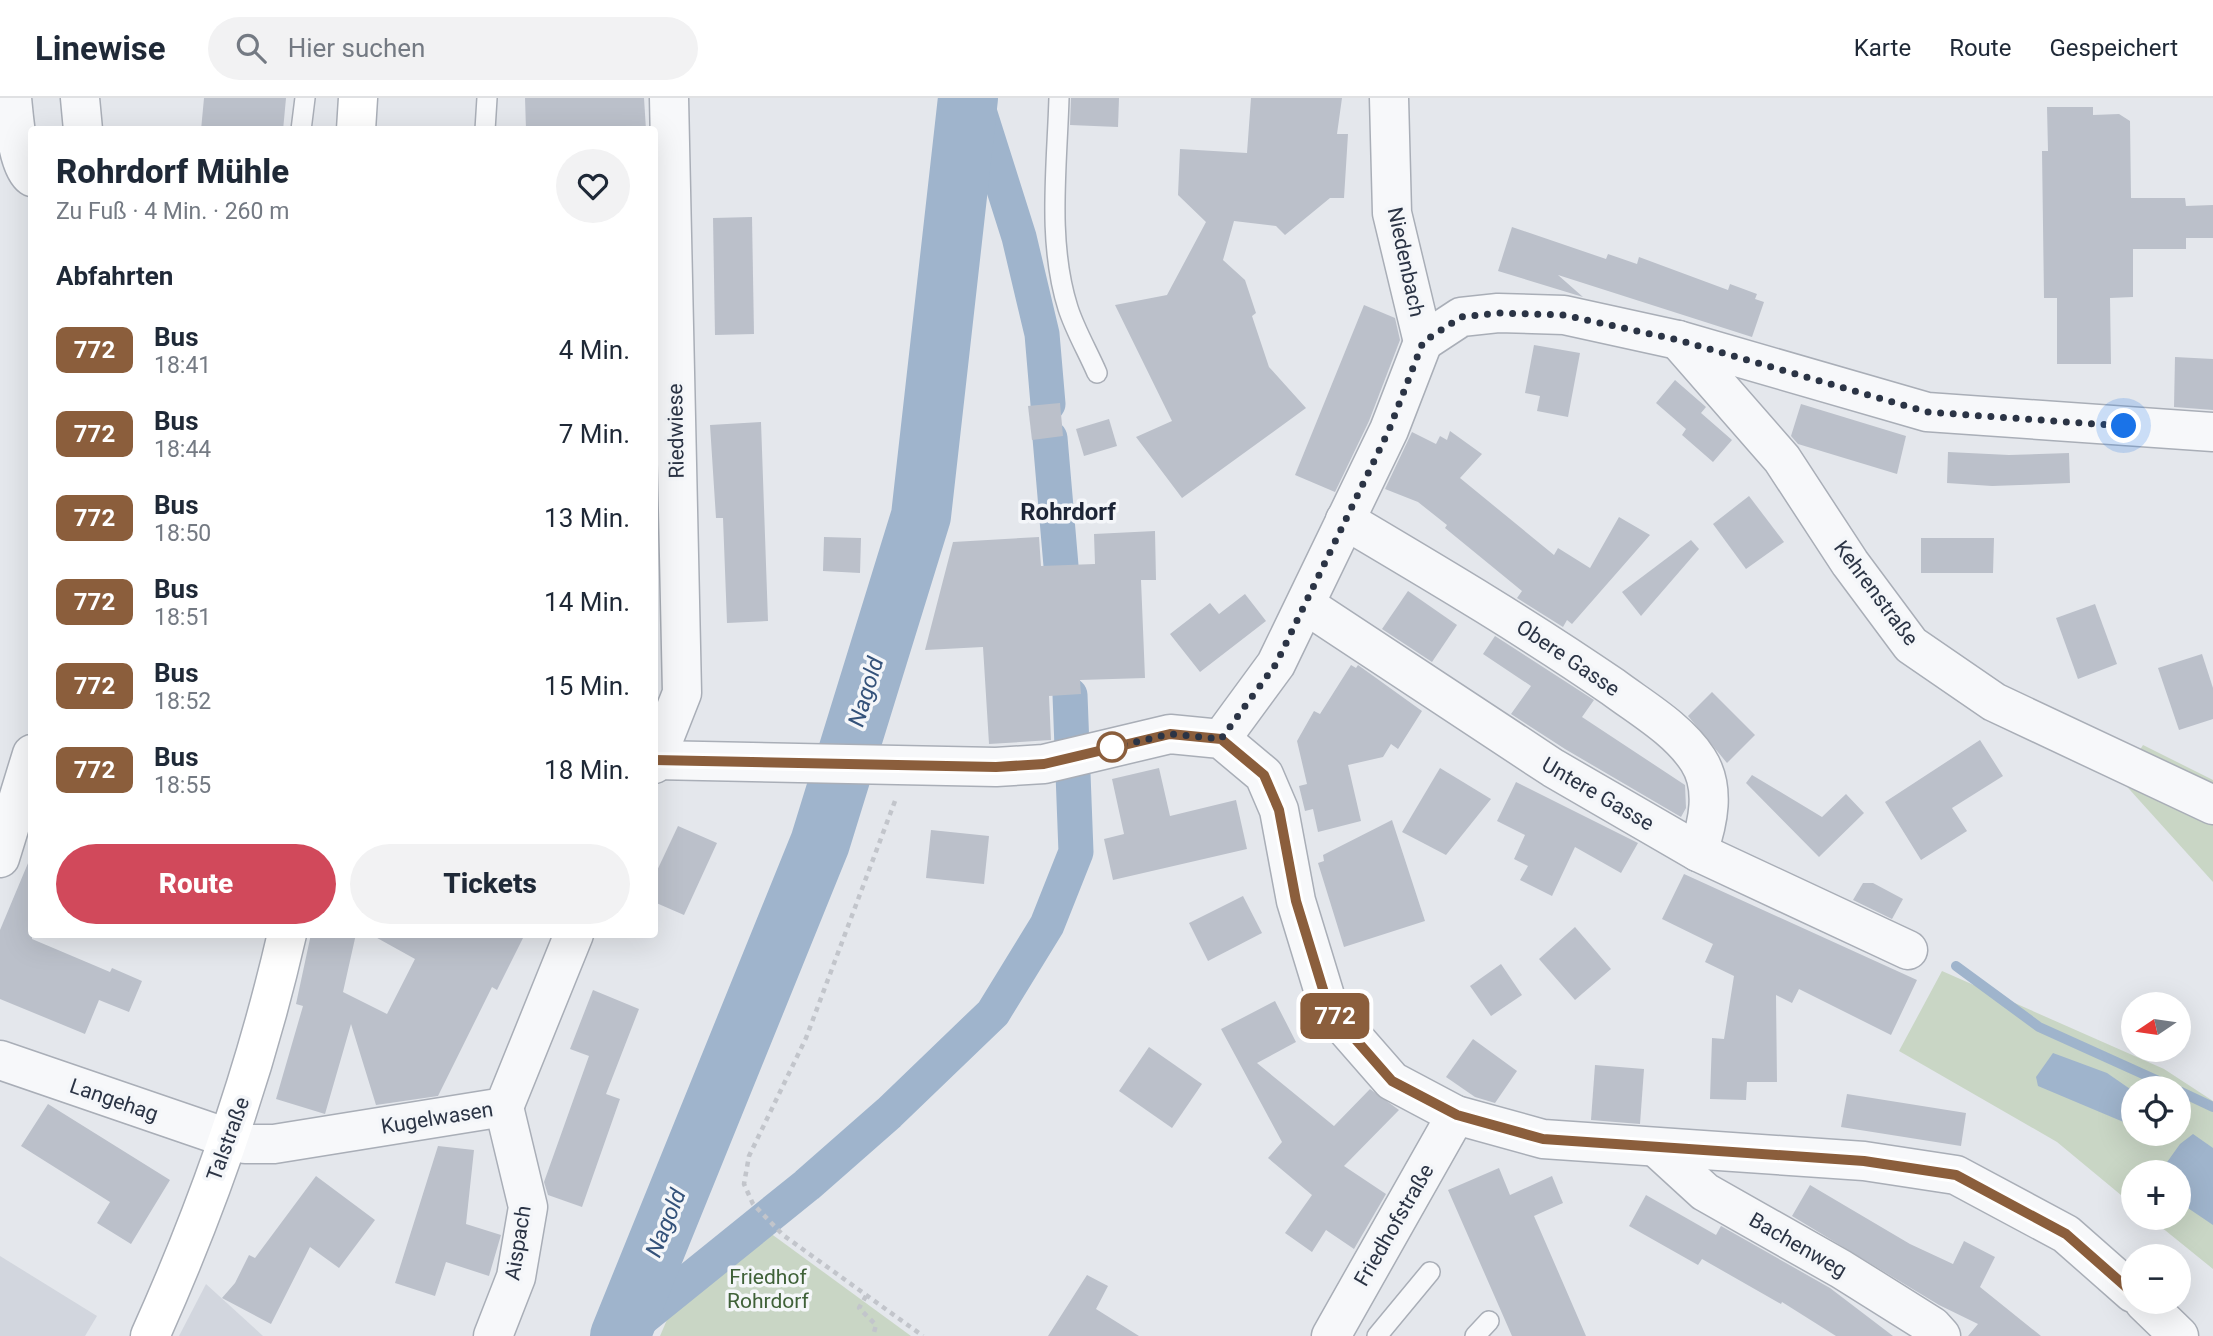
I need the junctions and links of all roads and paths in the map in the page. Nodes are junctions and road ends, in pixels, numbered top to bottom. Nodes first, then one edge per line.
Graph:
1 (12, 98) edge
2 (80, 98) edge
3 (305, 98) edge
4 (358, 98) edge
5 (487, 98) edge
6 (669, 98) edge
7 (1059, 98) edge
8 (1389, 98) edge
9 (83, 126) edge
10 (302, 126) edge
11 (356, 126) edge
12 (485, 126) edge
13 (28, 174) edge
14 (1678, 340) junction
15 (1423, 342) junction
16 (1097, 373) dead end
17 (2213, 432) edge
18 (1345, 520) junction
19 (1306, 605) junction
20 (1221, 739) junction
21 (658, 753) edge
22 (658, 761) edge
23 (901, 763) junction
24 (28, 767) edge
25 (2213, 804) edge
26 (1698, 852) junction
27 (0, 858) edge
28 (286, 938) edge
29 (572, 938) edge
30 (1908, 950) dead end
31 (0, 1060) edge
32 (505, 1107) junction
33 (1457, 1115) junction
34 (228, 1138) junction
35 (1658, 1149) junction
36 (1430, 1272) dead end
37 (2121, 1282) edge
38 (866, 1296) junction
39 (2156, 1314) edge
40 (1489, 1321) dead end
41 (150, 1336) edge
42 (494, 1336) edge
43 (873, 1336) edge
44 (923, 1336) edge
45 (1331, 1336) edge
46 (1377, 1336) edge
47 (1475, 1336) edge
48 (1941, 1336) edge
49 (2179, 1336) edge

1 - 13 street
2 - 9 street
3 - 10 lane
4 - 11 main road
5 - 12 lane
6 - 21 street, Riedwiese
7 - 16 lane
8 - 15 street, Niedenbach
14 - 15 street
14 - 17 street
14 - 25 street, Kehrenstraße
15 - 18 street
18 - 19 street
18 - 26 street, Obere Gasse
19 - 20 street
19 - 26 street, Untere Gasse
20 - 23 street
20 - 33 street
22 - 23 street
23 - 38 path
24 - 27 street
26 - 30 street, Untere Gasse
28 - 34 main road, Talstraße
29 - 32 street, Kugelwasen
31 - 34 street, Langehag
32 - 34 street, Kugelwasen
32 - 42 street, Aispach
33 - 35 street
33 - 45 street, Friedhofstraße
34 - 41 main road, Talstraße
35 - 37 street
35 - 48 street, Bachenweg
36 - 46 lane
38 - 43 path
38 - 44 path
39 - 49 street
40 - 47 lane

